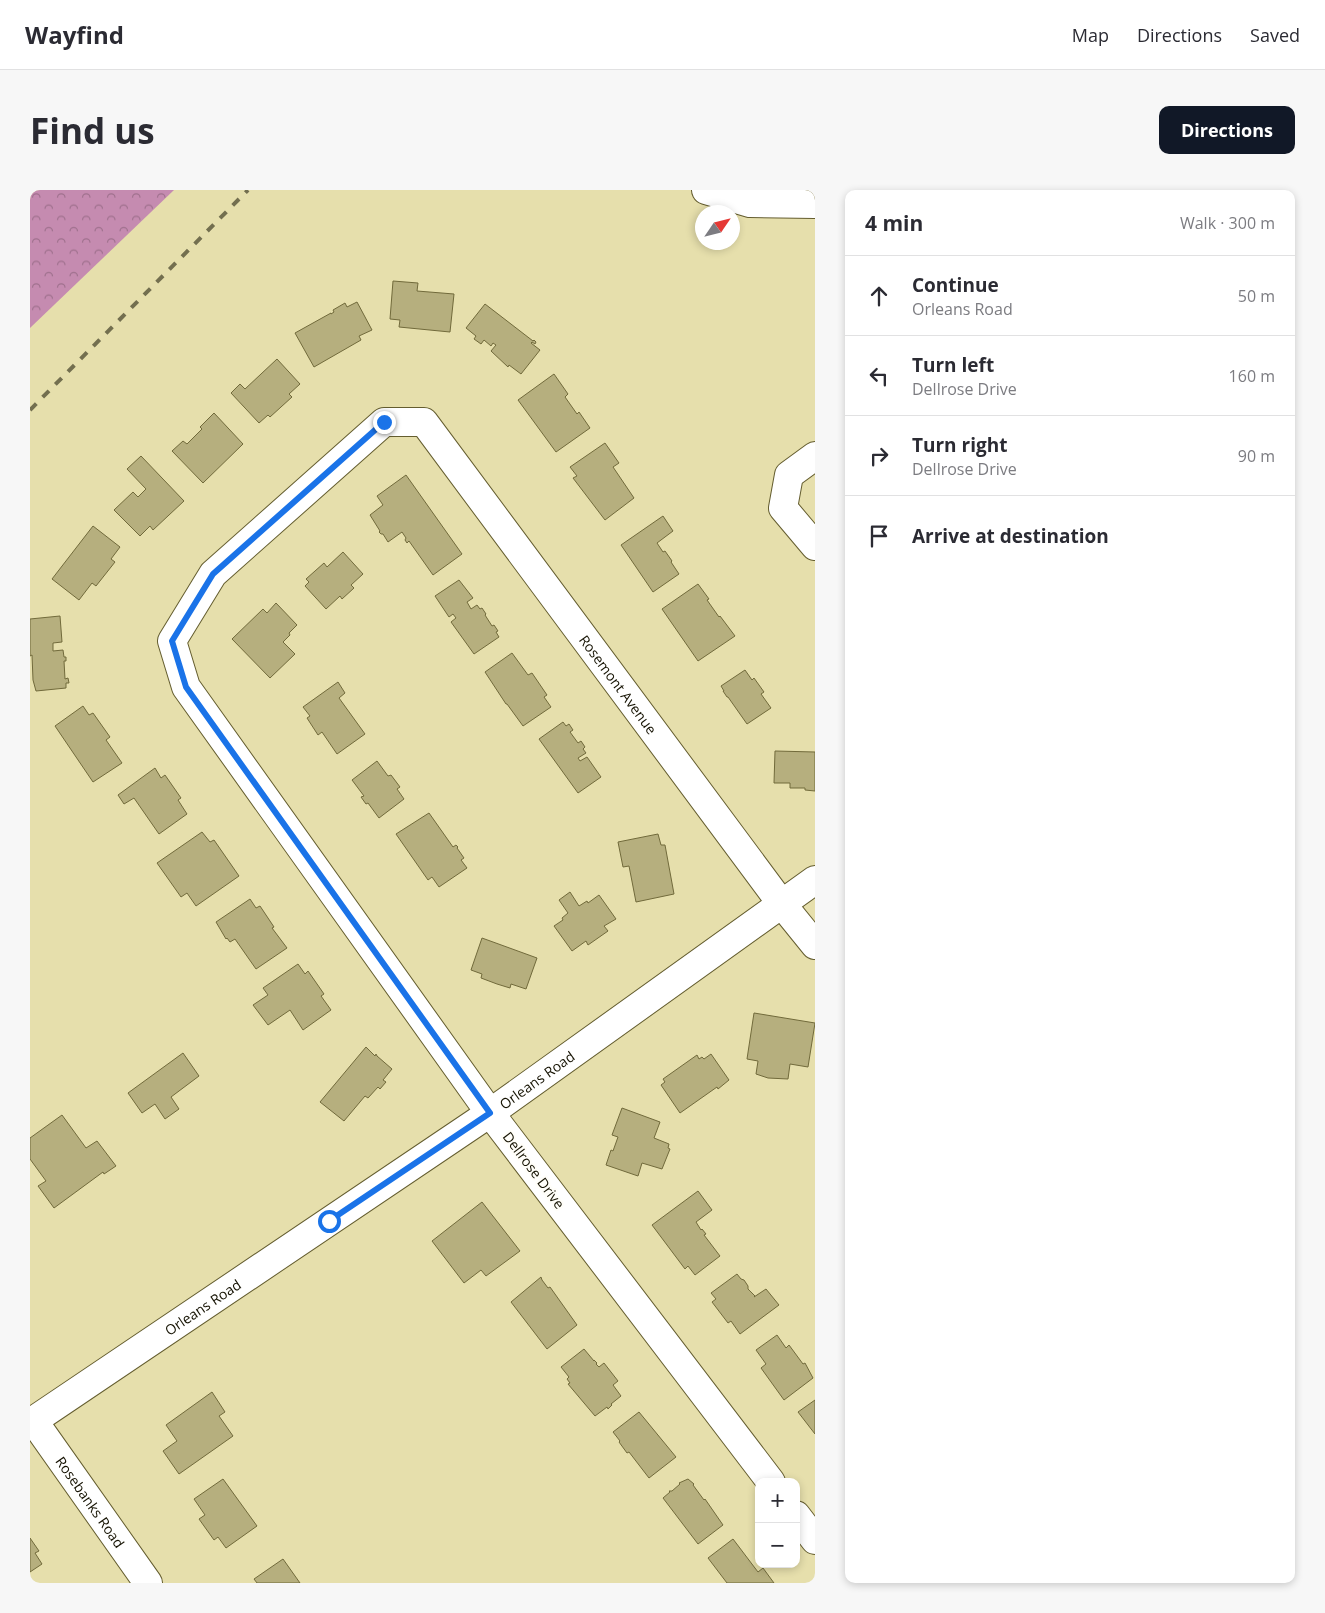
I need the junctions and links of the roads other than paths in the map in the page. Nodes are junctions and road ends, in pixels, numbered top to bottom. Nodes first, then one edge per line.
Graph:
1 (706, 190) edge
2 (815, 204) edge
3 (424, 422) joint
4 (815, 456) edge
5 (815, 546) edge
6 (815, 880) edge
7 (781, 903) junction
8 (815, 945) edge
9 (490, 1113) junction
10 (32, 1421) edge
11 (768, 1478) edge
12 (800, 1520) edge
13 (815, 1540) edge
14 (148, 1583) edge

1 - 2 street
3 - 7 street, Rosemont Avenue
3 - 9 street, Dellrose Drive
4 - 5 street
6 - 7 street, Orleans Road
7 - 8 street, Rosemont Avenue
7 - 9 street, Orleans Road
9 - 10 street, Orleans Road
9 - 11 street, Dellrose Drive
10 - 14 street, Rosebanks Road
12 - 13 street

